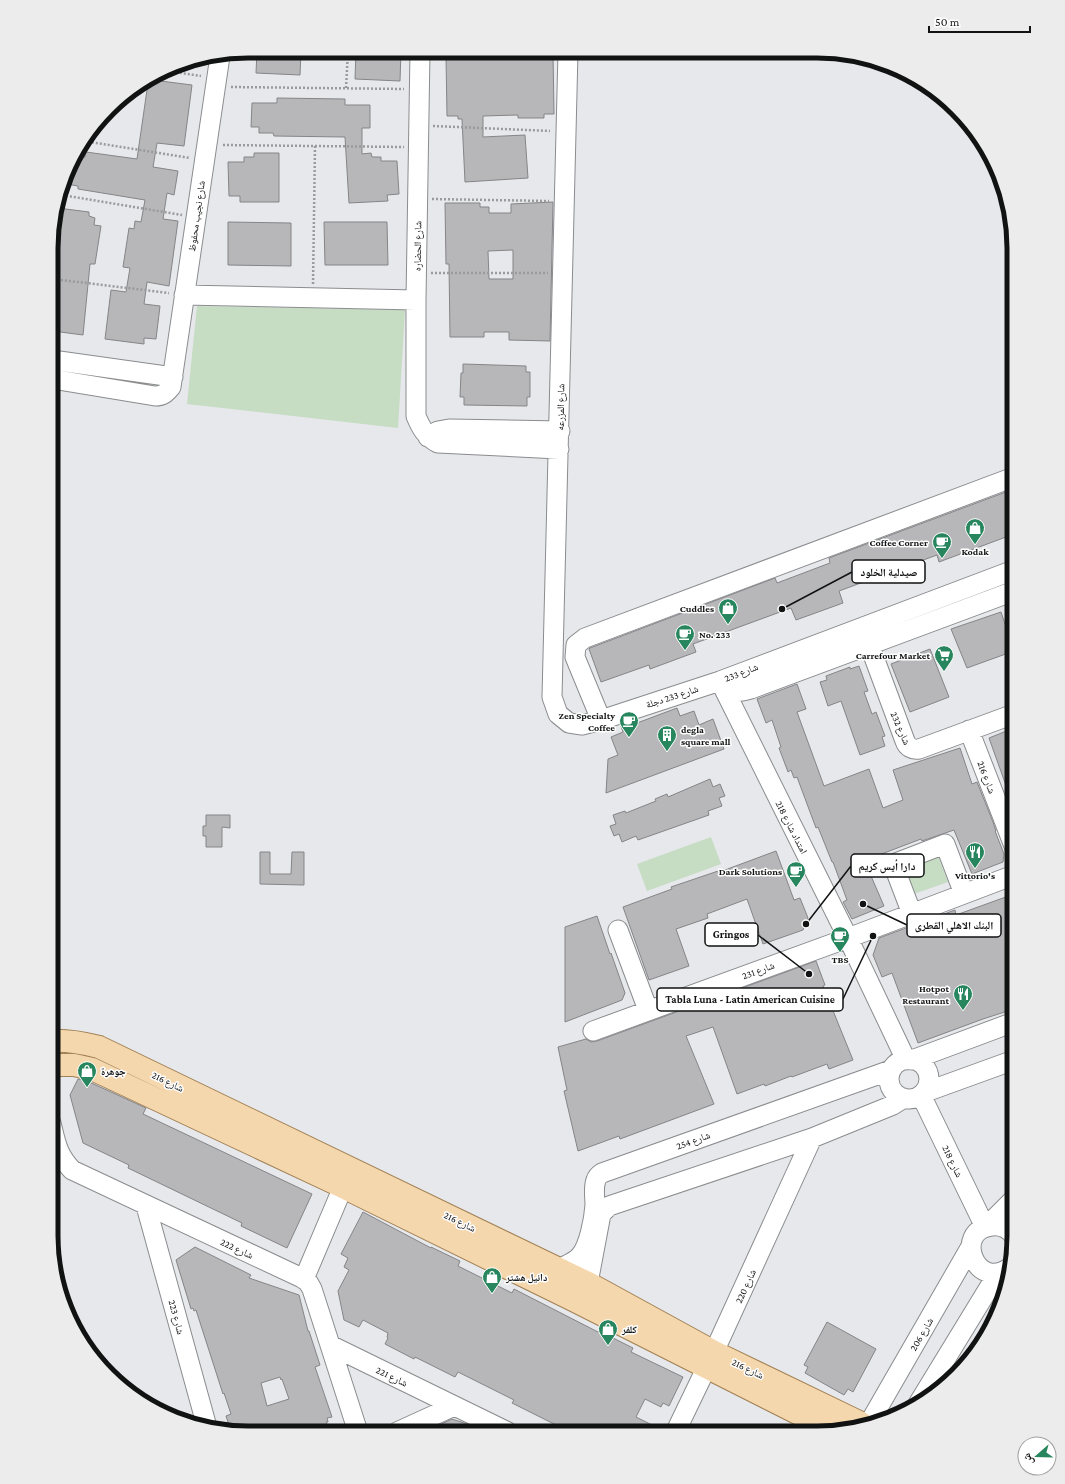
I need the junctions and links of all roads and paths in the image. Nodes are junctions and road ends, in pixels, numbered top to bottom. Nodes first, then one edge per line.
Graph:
1 (348, 58) edge
2 (420, 58) edge
3 (568, 58) edge
4 (219, 61) edge
5 (174, 72) edge
6 (216, 82) junction
7 (346, 88) junction
8 (419, 89) junction
9 (419, 126) junction
10 (566, 132) junction
11 (90, 142) edge
12 (316, 146) junction
13 (418, 147) junction
14 (205, 153) junction
15 (65, 196) edge
16 (418, 199) junction
17 (565, 201) junction
18 (196, 217) junction
19 (416, 273) junction
20 (563, 273) junction
21 (58, 279) edge
22 (184, 295) junction
23 (312, 298) junction
24 (416, 300) junction
25 (58, 361) edge
26 (173, 377) junction
27 (58, 380) edge
28 (559, 440) junction
29 (1007, 479) edge
30 (1007, 573) edge
31 (1007, 595) edge
32 (862, 626) junction
33 (869, 645) junction
34 (720, 681) junction
35 (1007, 716) edge
36 (601, 720) junction
37 (969, 730) junction
38 (1007, 828) edge
39 (1007, 878) edge
40 (964, 894) junction
41 (912, 914) junction
42 (618, 930) dead end
43 (848, 938) junction
44 (648, 1010) junction
45 (1007, 1025) edge
46 (593, 1031) dead end
47 (58, 1040) edge
48 (1007, 1062) edge
49 (903, 1063) junction
50 (58, 1065) edge
51 (916, 1095) junction
52 (812, 1138) junction
53 (58, 1150) edge
54 (343, 1187) junction
55 (146, 1206) junction
56 (1007, 1206) edge
57 (986, 1227) junction
58 (1007, 1229) edge
59 (970, 1248) junction
60 (559, 1269) junction
61 (1003, 1271) edge
62 (1002, 1276) edge
63 (304, 1279) junction
64 (588, 1283) junction
65 (573, 1300) junction
66 (330, 1346) junction
67 (711, 1360) junction
68 (926, 1392) edge
69 (454, 1406) junction
70 (873, 1418) edge
71 (205, 1421) edge
72 (857, 1422) edge
73 (356, 1426) edge
74 (410, 1426) edge
75 (496, 1426) edge
76 (678, 1426) edge
77 (824, 1426) edge

1 - 7 path
2 - 8 street, شارع الحضاره
3 - 10 street, شارع المزرعه
4 - 6 street, شارع نجيب محفوظ
5 - 6 path
6 - 7 path
6 - 14 street, شارع نجيب محفوظ
7 - 8 path
8 - 9 street, شارع الحضاره
9 - 10 path
9 - 13 street, شارع الحضاره
10 - 17 street, شارع المزرعه
11 - 14 path
12 - 13 path
12 - 14 path
12 - 23 path
13 - 16 street, شارع الحضاره
14 - 18 street, شارع نجيب محفوظ
15 - 18 path
16 - 17 path
16 - 19 street, شارع الحضاره
17 - 20 street, شارع المزرعه
18 - 22 street, شارع نجيب محفوظ
19 - 20 path
19 - 24 street, شارع الحضاره
20 - 28 street, شارع المزرعه
21 - 22 path
22 - 23 street
22 - 26 street, شارع نجيب محفوظ
23 - 24 street
24 - 28 street, شارع الحضاره
25 - 26 street
26 - 27 street, شارع نجيب محفوظ
28 - 36 street, شارع المزرعه
29 - 36 street
30 - 32 street, شارع 233
31 - 33 street, شارع 233
32 - 33 street, شارع 232
32 - 34 street, شارع 233
33 - 34 street, شارع 233
33 - 37 street, شارع 232
34 - 36 street, شارع 233 دجلة
34 - 43 street, امتداد شارع 218
35 - 37 street, شارع 232
37 - 38 street, شارع 216
39 - 40 street, شارع 231
40 - 41 street, شارع 231
40 - 41 street
41 - 43 street, شارع 231
42 - 44 street
43 - 44 street, شارع 231
43 - 49 street, امتداد شارع 218
44 - 46 street, شارع 231
45 - 49 street, شارع 254
47 - 60 main road, شارع 216
48 - 51 street
49 - 51 street
49 - 51 street
49 - 60 street, شارع 254
50 - 54 main road, شارع 216
51 - 52 street
51 - 57 street, شارع 218
52 - 64 street
52 - 67 street, شارع 220
53 - 55 street, شارع 222
54 - 63 street
54 - 65 main road, شارع 216
55 - 63 street, شارع 222
55 - 71 street, شارع 223
56 - 57 street
57 - 58 street
57 - 59 street, شارع 206
59 - 61 street
59 - 70 street, شارع 206
60 - 64 main road, شارع 216
62 - 68 street
63 - 66 street
64 - 65 street
64 - 67 main road, شارع 216
65 - 67 main road, شارع 216
66 - 69 street, شارع 221
66 - 73 street
67 - 72 main road, شارع 216
67 - 76 street, شارع 220
67 - 77 main road, شارع 216
69 - 74 street
69 - 75 street, شارع 221

